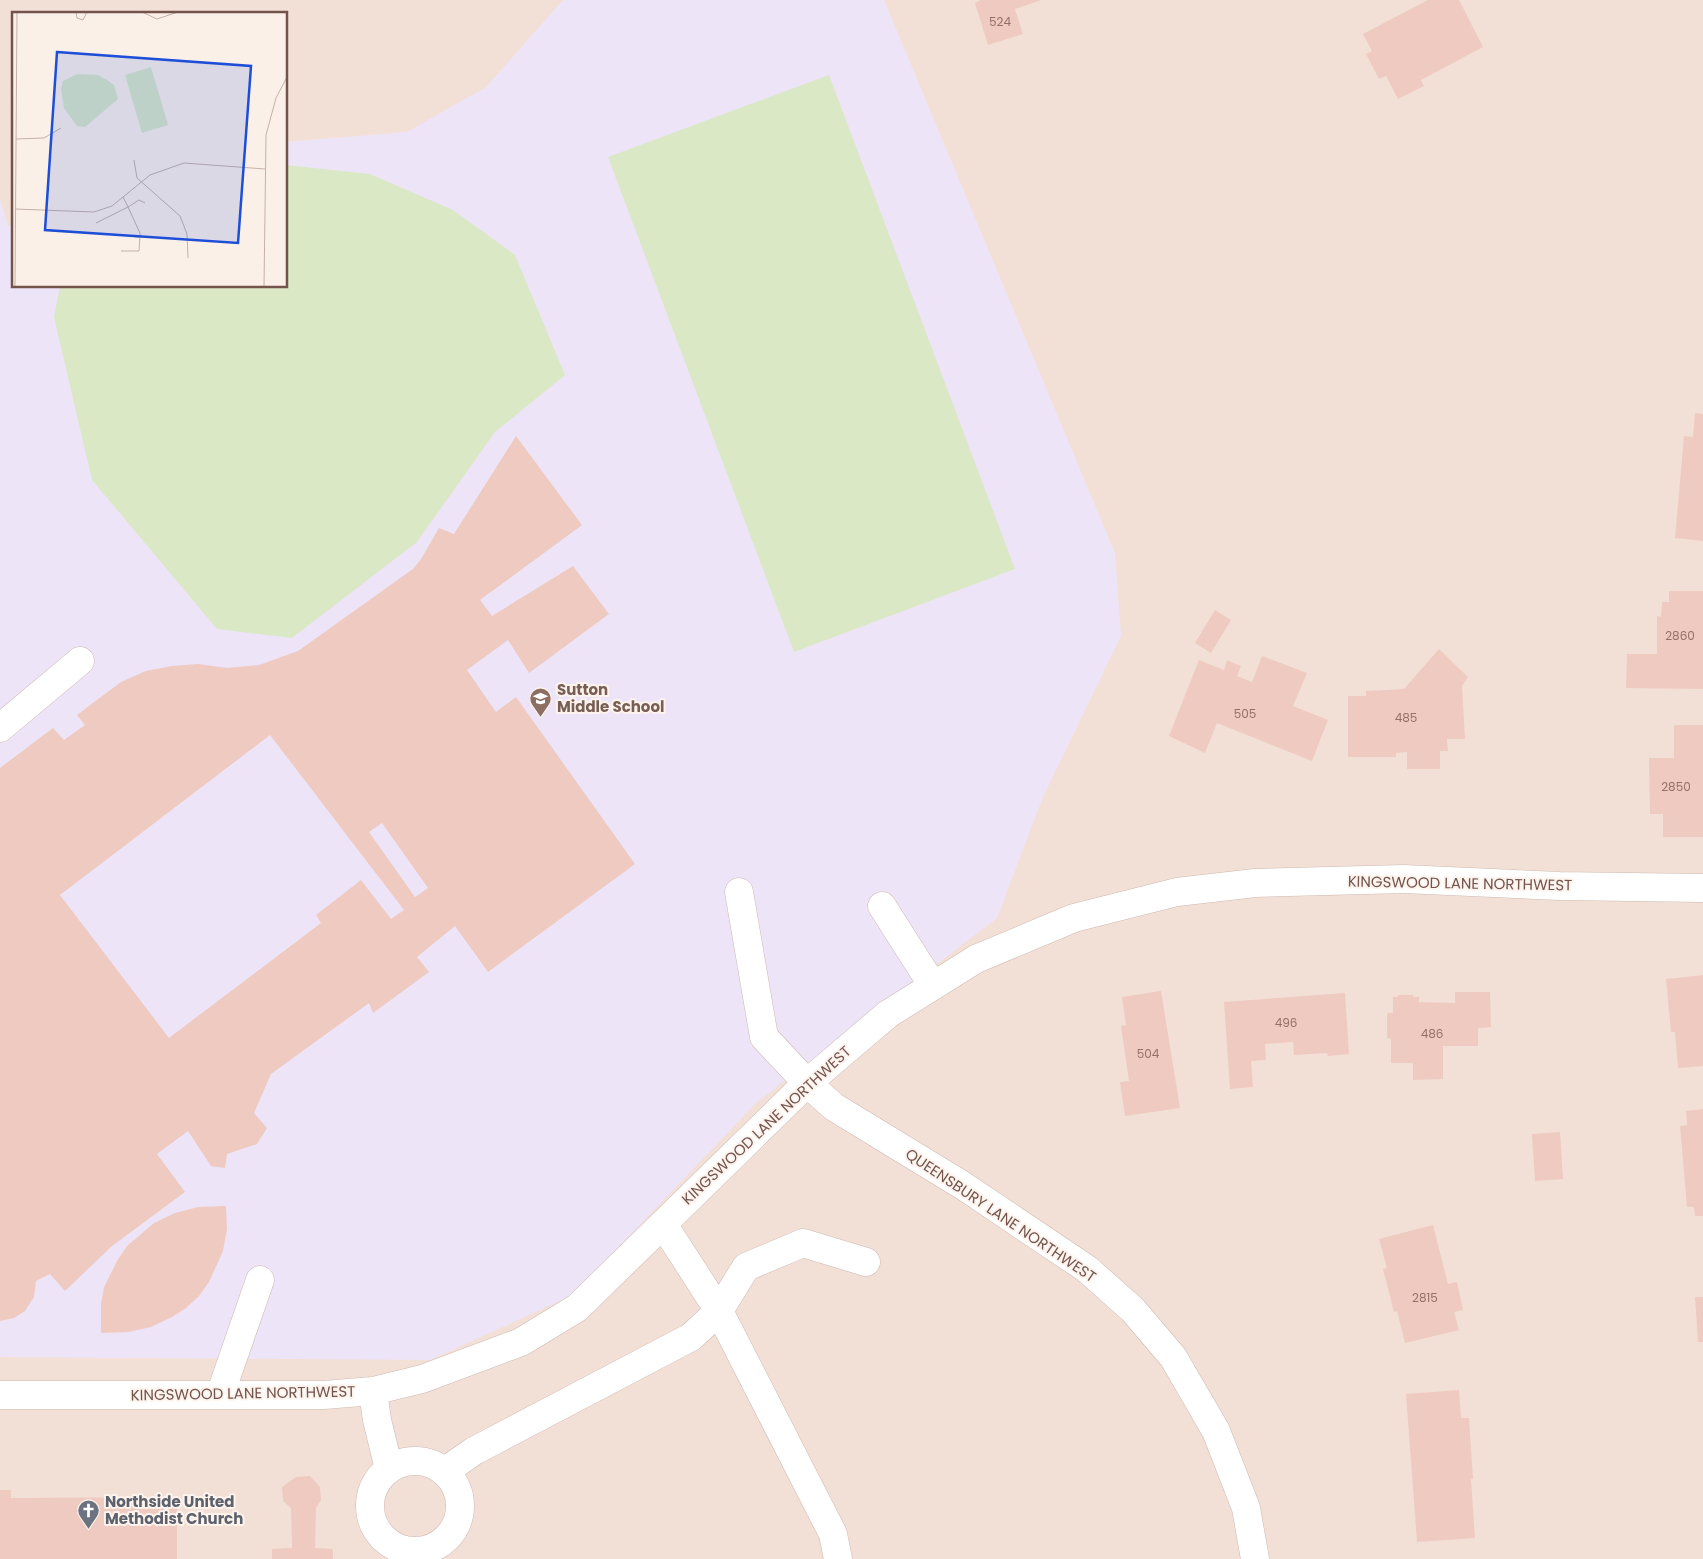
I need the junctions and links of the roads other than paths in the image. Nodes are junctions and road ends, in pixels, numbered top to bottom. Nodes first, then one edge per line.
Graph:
1 (80, 661) dead end
2 (0, 728) edge
3 (1703, 888) edge
4 (739, 892) dead end
5 (882, 906) dead end
6 (933, 986) junction
7 (807, 1083) junction
8 (663, 1224) junction
9 (866, 1262) dead end
10 (260, 1280) dead end
11 (719, 1311) junction
12 (374, 1391) junction
13 (0, 1395) edge
14 (220, 1395) junction
15 (389, 1469) junction
16 (444, 1472) junction
17 (838, 1559) edge
18 (1255, 1559) edge

1 - 2 street
3 - 6 street, KINGSWOOD LANE NORTHWEST
4 - 7 street, QUEENSBURY LANE NORTHWEST
5 - 6 street
6 - 7 street, KINGSWOOD LANE NORTHWEST
7 - 8 street, KINGSWOOD LANE NORTHWEST
7 - 18 street, QUEENSBURY LANE NORTHWEST
8 - 11 street
8 - 12 street, KINGSWOOD LANE NORTHWEST
9 - 11 street
10 - 14 street
11 - 16 street
11 - 17 street
12 - 14 street, KINGSWOOD LANE NORTHWEST
12 - 15 street
13 - 14 street, KINGSWOOD LANE NORTHWEST
15 - 16 street
15 - 16 street

